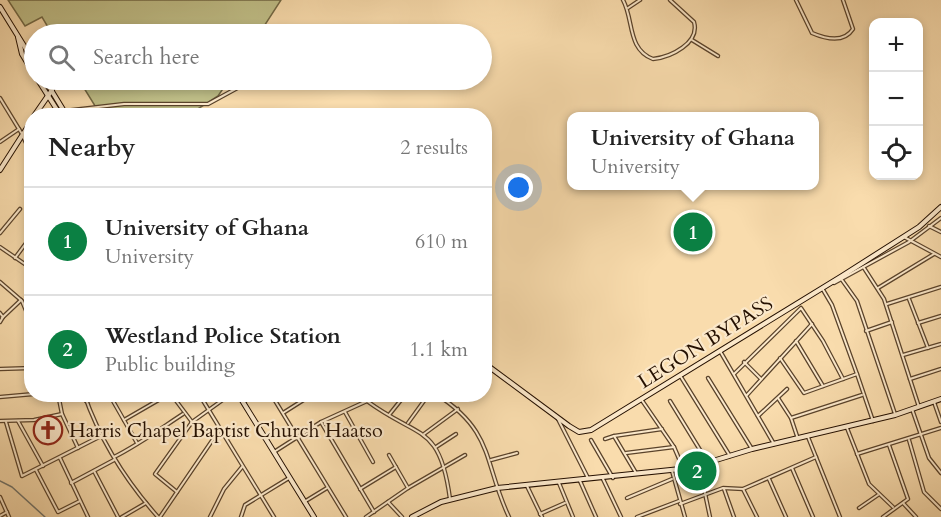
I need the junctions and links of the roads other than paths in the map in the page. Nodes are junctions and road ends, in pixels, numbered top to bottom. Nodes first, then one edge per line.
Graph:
1 (623, 0) edge
2 (640, 0) edge
3 (670, 0) edge
4 (796, 0) edge
5 (843, 0) edge
6 (0, 7) edge
7 (628, 8) junction
8 (18, 36) junction
9 (692, 40) junction
10 (24, 46) edge
11 (24, 56) edge
12 (718, 56) dead end
13 (44, 90) edge
14 (52, 90) joint
15 (234, 90) edge
16 (48, 96) junction
17 (0, 98) edge
18 (53, 103) junction
19 (42, 104) junction
20 (39, 108) edge
21 (56, 108) edge
22 (62, 108) edge
23 (90, 108) edge
24 (19, 129) junction
25 (24, 131) edge
26 (22, 134) junction
27 (24, 138) edge
28 (0, 142) edge
29 (0, 170) edge
30 (941, 207) edge
31 (20, 209) dead end
32 (941, 218) edge
33 (929, 226) junction
34 (941, 232) edge
35 (0, 233) edge
36 (903, 236) junction
37 (909, 242) junction
38 (24, 246) edge
39 (0, 247) edge
40 (934, 254) junction
41 (941, 257) edge
42 (15, 258) junction
43 (24, 264) edge
44 (864, 268) junction
45 (842, 280) junction
46 (0, 282) edge
47 (832, 282) junction
48 (941, 287) edge
49 (822, 288) junction
50 (878, 288) junction
51 (909, 299) junction
52 (21, 300) junction
53 (797, 304) junction
54 (886, 304) junction
55 (24, 307) edge
56 (801, 308) junction
57 (0, 313) edge
58 (941, 316) edge
59 (2, 318) junction
60 (0, 322) edge
61 (892, 322) junction
62 (918, 323) junction
63 (812, 324) junction
64 (866, 331) junction
65 (796, 341) junction
66 (941, 344) edge
67 (928, 348) junction
68 (720, 351) junction
69 (903, 355) junction
70 (780, 358) junction
71 (744, 362) junction
72 (24, 368) edge
73 (0, 369) edge
74 (492, 369) edge
75 (941, 369) edge
76 (734, 374) junction
77 (857, 374) junction
78 (681, 375) junction
79 (708, 378) dead end
80 (761, 379) junction
81 (843, 379) junction
82 (910, 379) junction
83 (823, 386) junction
84 (787, 389) dead end
85 (864, 394) junction
86 (24, 395) edge
87 (746, 395) junction
88 (0, 397) edge
89 (778, 398) junction
90 (641, 399) junction
91 (941, 399) edge
92 (670, 401) dead end
93 (60, 402) edge
94 (86, 402) edge
95 (113, 402) edge
96 (156, 402) edge
97 (175, 402) edge
98 (204, 402) edge
99 (219, 402) edge
100 (243, 402) edge
101 (277, 402) edge
102 (300, 402) edge
103 (364, 402) edge
104 (369, 402) edge
105 (400, 402) edge
106 (423, 402) edge
107 (448, 402) edge
108 (934, 402) junction
109 (919, 407) junction
110 (208, 409) junction
111 (458, 409) junction
112 (912, 409) junction
113 (344, 410) junction
114 (283, 413) junction
115 (62, 414) junction
116 (183, 414) junction
117 (390, 415) junction
118 (895, 415) junction
119 (557, 416) junction
120 (758, 416) junction
121 (791, 418) junction
122 (124, 420) junction
123 (0, 421) edge
124 (18, 421) junction
125 (873, 421) junction
126 (6, 422) junction
127 (192, 422) junction
128 (321, 422) junction
129 (941, 422) edge
130 (408, 423) junction
131 (847, 428) junction
132 (941, 428) edge
133 (220, 429) junction
134 (662, 429) junction
135 (424, 434) junction
136 (456, 434) dead end
137 (920, 435) junction
138 (101, 436) junction
139 (614, 436) junction
140 (298, 437) junction
141 (808, 437) junction
142 (605, 439) dead end
143 (798, 439) junction
144 (908, 439) junction
145 (591, 440) dead end
146 (137, 443) junction
147 (774, 444) junction
148 (889, 445) junction
149 (436, 447) junction
150 (674, 447) junction
151 (78, 448) junction
152 (752, 449) junction
153 (274, 452) junction
154 (517, 453) dead end
155 (625, 453) junction
156 (857, 454) junction
157 (389, 455) dead end
158 (465, 455) dead end
159 (730, 456) junction
160 (60, 458) junction
161 (114, 458) junction
162 (816, 458) junction
163 (490, 460) junction
164 (373, 462) dead end
165 (708, 463) junction
166 (699, 465) junction
167 (43, 466) junction
168 (243, 466) junction
169 (396, 467) junction
170 (446, 467) junction
171 (792, 468) junction
172 (683, 469) junction
173 (36, 470) junction
174 (94, 471) junction
175 (672, 471) junction
176 (941, 473) edge
177 (637, 475) junction
178 (289, 478) junction
179 (613, 478) junction
180 (769, 478) junction
181 (603, 479) junction
182 (672, 479) junction
183 (590, 480) junction
184 (580, 481) junction
185 (71, 483) junction
186 (559, 483) junction
187 (527, 486) junction
188 (328, 487) junction
189 (408, 488) junction
190 (497, 488) junction
191 (723, 488) junction
192 (360, 489) junction
193 (743, 489) junction
194 (177, 492) junction
195 (261, 495) junction
196 (705, 495) junction
197 (878, 495) junction
198 (0, 497) edge
199 (627, 498) dead end
200 (450, 499) junction
201 (80, 501) junction
202 (304, 502) junction
203 (388, 502) junction
204 (679, 502) junction
205 (903, 502) junction
206 (146, 503) junction
207 (566, 503) junction
208 (893, 507) junction
209 (859, 508) dead end
210 (941, 509) edge
211 (7, 512) junction
212 (374, 512) junction
213 (0, 516) edge
214 (508, 516) edge
215 (541, 516) edge
216 (888, 516) edge
217 (9, 517) edge
218 (88, 517) edge
219 (118, 517) edge
220 (122, 517) edge
221 (159, 517) edge
222 (210, 517) edge
223 (241, 517) edge
224 (274, 517) edge
225 (314, 517) edge
226 (346, 517) edge
227 (366, 517) edge
228 (402, 517) edge
229 (414, 517) edge
230 (504, 517) edge
231 (573, 517) edge
232 (596, 517) edge
233 (621, 517) edge
234 (638, 517) edge
235 (685, 517) edge
236 (710, 517) edge
237 (734, 517) edge
238 (757, 517) edge
239 (786, 517) edge
240 (813, 517) edge
241 (840, 517) edge
242 (883, 517) edge
243 (916, 517) edge

1 - 7 street
2 - 7 street
3 - 9 street
4 - 5 street
6 - 8 street
7 - 9 street
8 - 10 street
8 - 11 street
9 - 12 street
13 - 16 street
14 - 16 street
14 - 22 street
15 - 23 street
16 - 18 street
16 - 19 street
17 - 24 street
18 - 19 street
18 - 21 street
19 - 20 street
24 - 26 street
24 - 28 street
25 - 26 street
26 - 27 street
26 - 29 street
30 - 36 street, LEGON BYPASS
31 - 35 street
32 - 33 street
33 - 34 street
33 - 37 street
36 - 37 street
36 - 47 street, LEGON BYPASS
37 - 40 street
37 - 44 street
38 - 42 street
39 - 42 street
40 - 41 street
40 - 50 street
42 - 43 street
44 - 45 street
44 - 50 street
45 - 47 street
45 - 64 street
46 - 52 street
47 - 49 street, LEGON BYPASS
48 - 51 street
49 - 53 street, LEGON BYPASS
49 - 77 street
50 - 54 street
51 - 54 street
51 - 62 street
52 - 55 street
52 - 59 street
53 - 56 street
53 - 68 street, LEGON BYPASS
54 - 61 street
56 - 63 street
56 - 71 street
57 - 59 street
58 - 62 street
59 - 60 street
61 - 64 street
61 - 69 street
62 - 67 street
63 - 65 street
63 - 81 street
64 - 118 street
65 - 70 street
65 - 83 street
66 - 67 street
67 - 69 street
68 - 76 street
68 - 78 street, LEGON BYPASS
69 - 82 street
70 - 80 street
70 - 83 street
71 - 76 street
71 - 80 street
72 - 73 street
74 - 119 street, LEGON BYPASS
75 - 82 street
76 - 87 street
77 - 81 street
77 - 85 street
78 - 90 street, LEGON BYPASS
78 - 159 street
79 - 152 street
80 - 87 street
81 - 83 street
82 - 109 street
84 - 89 street
85 - 121 street
85 - 125 street
86 - 88 street
87 - 120 street
89 - 120 street
89 - 121 street
90 - 119 street, LEGON BYPASS
90 - 134 street
91 - 108 street
92 - 165 street
93 - 115 street
94 - 138 street
95 - 122 street
96 - 122 street
97 - 116 street
98 - 110 street
99 - 110 street
100 - 153 street
101 - 114 street
102 - 114 street
103 - 113 street
104 - 117 street
105 - 117 street
106 - 130 street
107 - 111 street
108 - 109 street
108 - 129 street
109 - 112 street
110 - 127 street
110 - 133 street
111 - 135 street
111 - 163 street
112 - 118 street
112 - 137 street
113 - 128 street
113 - 164 street
114 - 140 street
115 - 124 street
115 - 151 street
116 - 127 street
116 - 146 street
117 - 130 street
118 - 125 street
119 - 183 street
120 - 147 street
121 - 143 street
122 - 146 street
123 - 126 street
124 - 126 street
124 - 167 street
125 - 131 street
126 - 173 street
127 - 194 street
128 - 140 street
128 - 192 street
130 - 135 street
131 - 141 street
131 - 156 street
132 - 137 street
133 - 168 street
133 - 194 street
134 - 139 street
134 - 150 street
135 - 149 street
136 - 149 street
137 - 144 street
137 - 176 street
138 - 151 street
138 - 161 street
139 - 142 street
139 - 155 street
140 - 153 street
140 - 188 street
141 - 143 street
141 - 162 street
143 - 147 street
144 - 148 street
144 - 210 street
145 - 179 street
146 - 161 street
147 - 152 street
148 - 156 street
148 - 205 street
149 - 170 street
150 - 155 street
150 - 172 street
151 - 160 street
152 - 159 street
153 - 178 street
154 - 163 street
155 - 177 street
156 - 197 street
157 - 169 street
158 - 170 street
159 - 165 street
160 - 167 street
160 - 185 street
161 - 174 street
161 - 206 street
162 - 171 street
162 - 241 street
163 - 190 street
165 - 166 street
166 - 172 street
166 - 196 street
167 - 173 street
168 - 195 street
168 - 222 street
169 - 189 street
169 - 192 street
170 - 189 street
170 - 200 street
171 - 180 street
171 - 240 street
172 - 175 street
173 - 201 street
174 - 185 street
174 - 219 street
175 - 177 street
175 - 182 street
177 - 179 street
178 - 195 street
178 - 202 street
179 - 181 street
180 - 193 street
180 - 239 street
181 - 183 street
181 - 233 street
182 - 199 street
182 - 204 street
183 - 184 street
184 - 186 street
184 - 232 street
185 - 201 street
186 - 187 street
186 - 207 street
187 - 190 street
187 - 215 street
188 - 202 street
188 - 226 street
189 - 203 street
190 - 200 street
190 - 214 street
191 - 193 street
191 - 196 street
191 - 237 street
192 - 212 street
193 - 238 street
194 - 221 street
195 - 223 street
195 - 224 street
196 - 204 street
196 - 236 street
197 - 208 street
197 - 209 street
198 - 211 street
200 - 229 street
201 - 218 street
202 - 225 street
203 - 212 street
203 - 228 street
204 - 234 street
204 - 235 street
205 - 208 street
205 - 243 street
206 - 220 street
206 - 221 street
207 - 215 street
207 - 231 street
208 - 216 street
211 - 213 street
211 - 217 street
212 - 227 street
214 - 230 street
216 - 242 street

